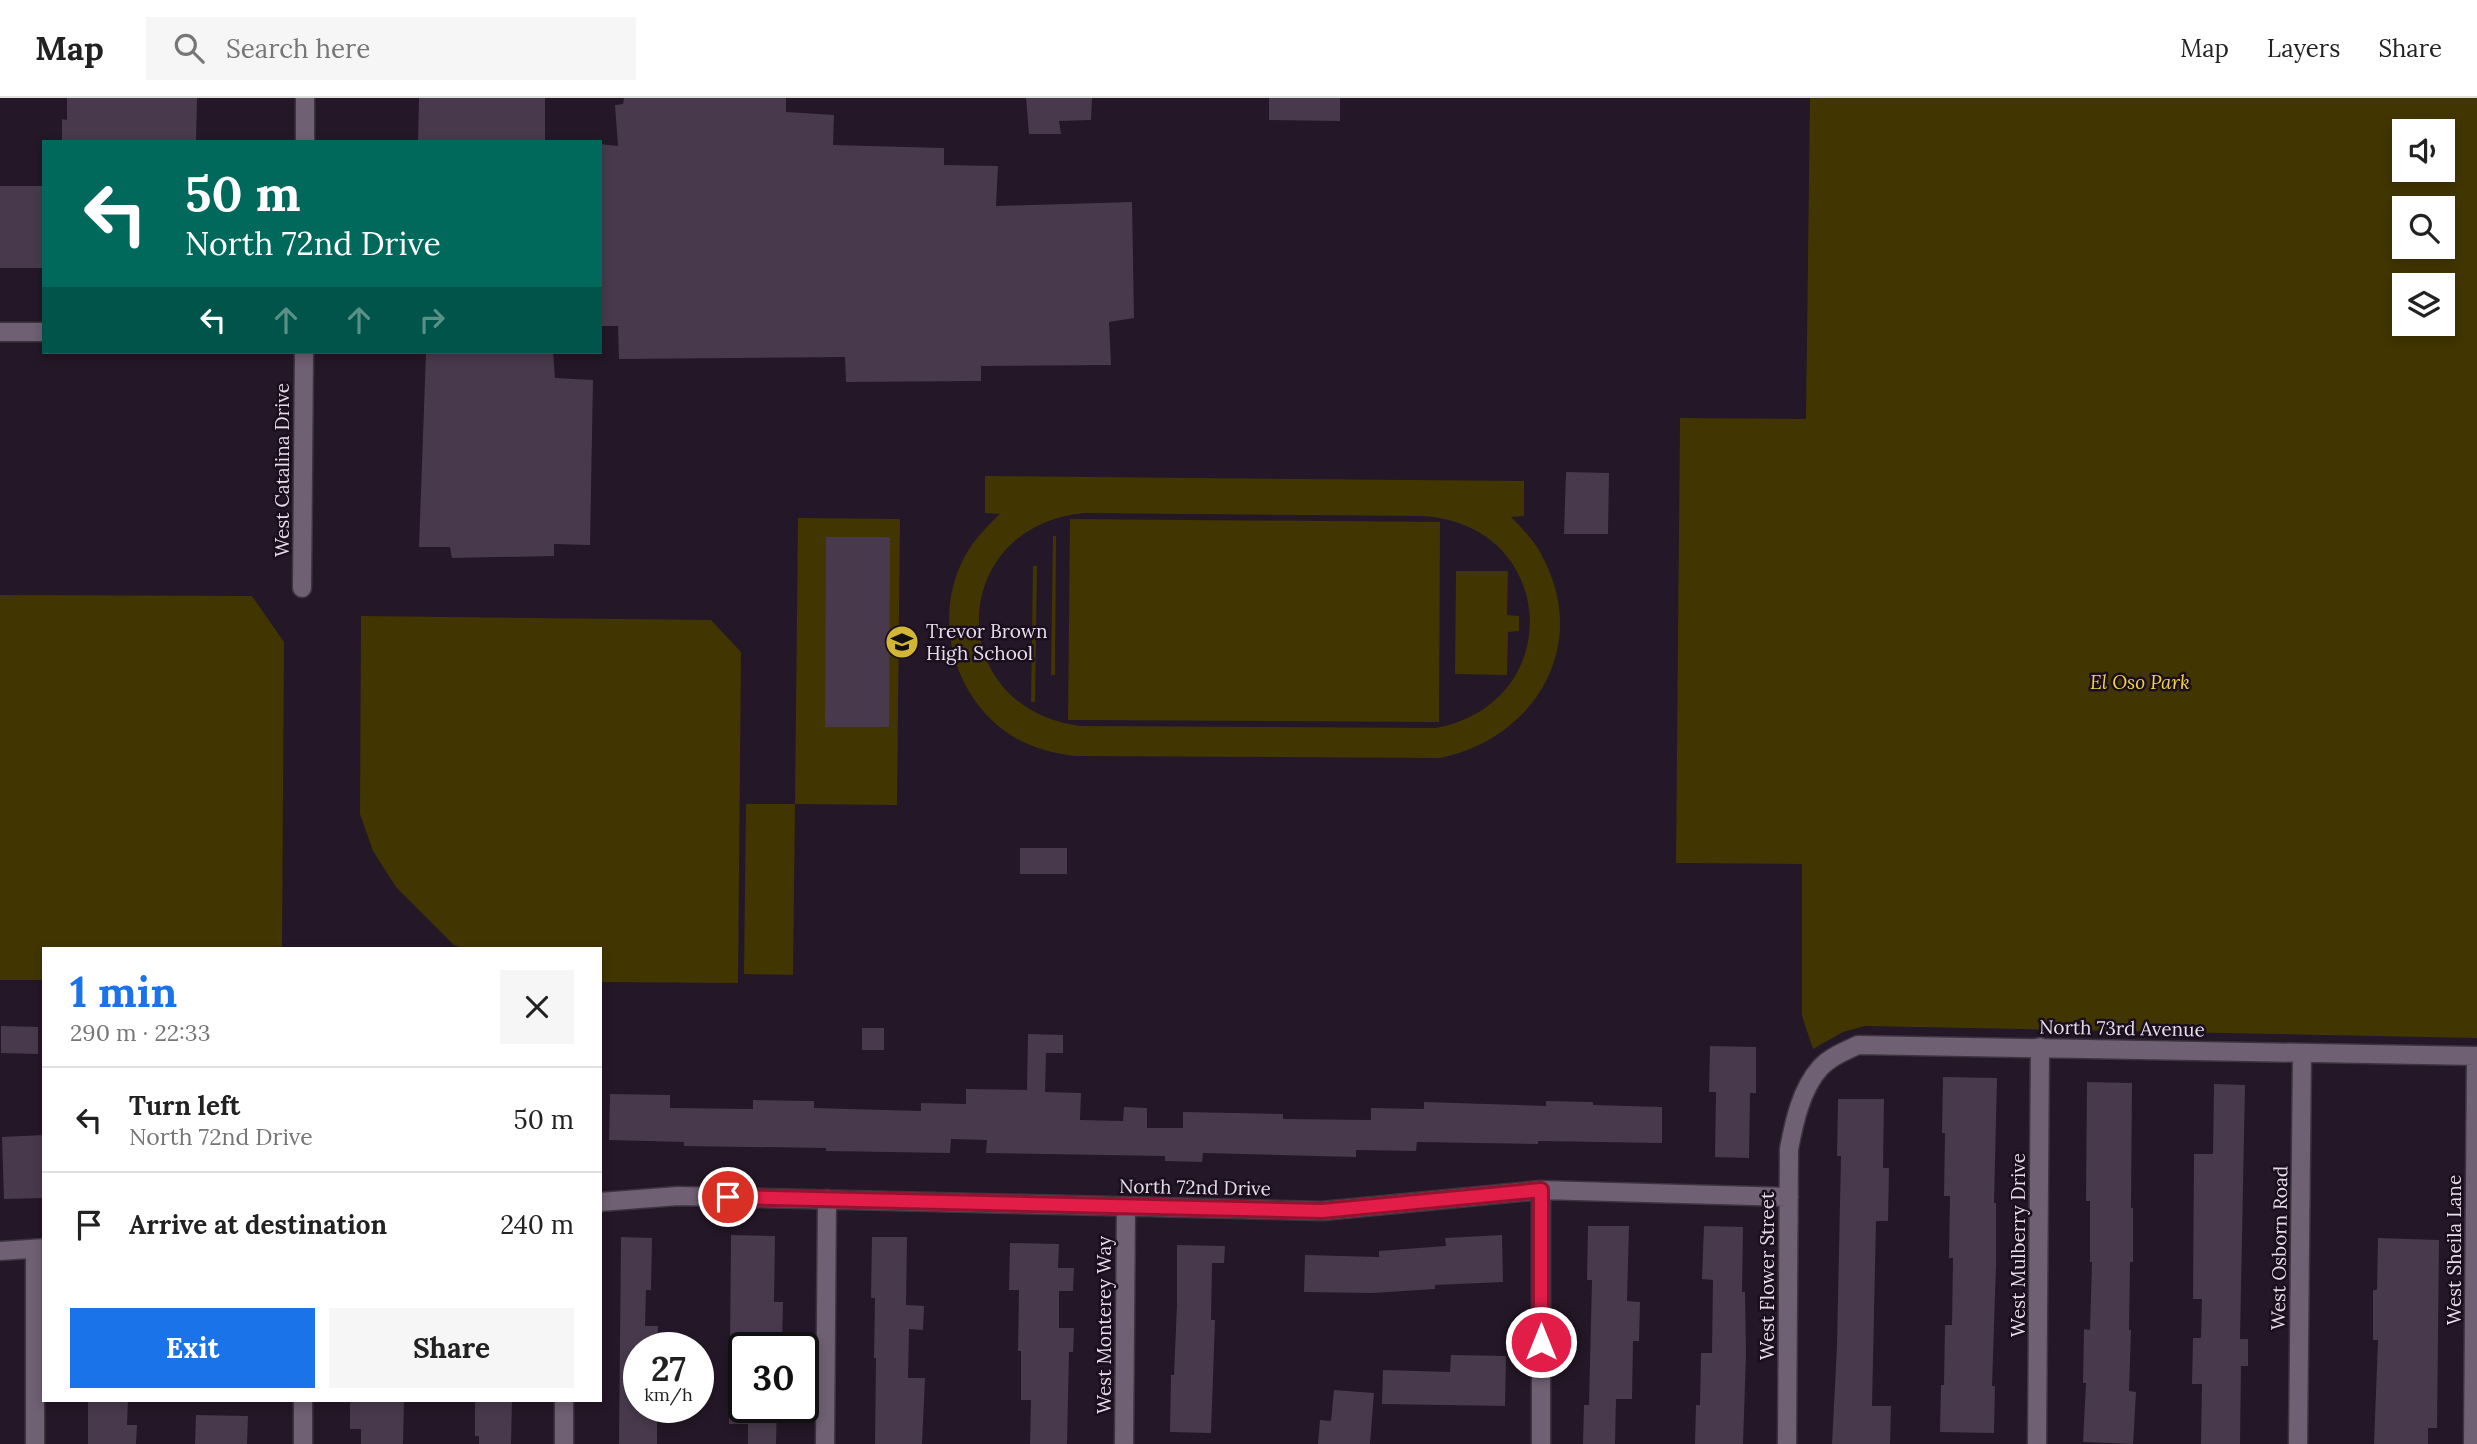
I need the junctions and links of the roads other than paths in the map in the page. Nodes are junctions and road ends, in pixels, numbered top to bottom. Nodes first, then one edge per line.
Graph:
1 (305, 98) edge
2 (305, 140) edge
3 (0, 332) edge
4 (42, 332) edge
5 (303, 354) edge
6 (302, 588) dead end
7 (2040, 1047) junction
8 (2302, 1053) junction
9 (2477, 1056) edge
10 (1797, 1110) joint
11 (1541, 1190) junction
12 (1789, 1197) junction
13 (827, 1199) junction
14 (602, 1202) edge
15 (1126, 1207) junction
16 (39, 1248) edge
17 (0, 1251) edge
18 (303, 1402) edge
19 (564, 1402) edge
20 (35, 1444) edge
21 (303, 1444) edge
22 (564, 1444) edge
23 (825, 1444) edge
24 (1124, 1444) edge
25 (1541, 1444) edge
26 (1787, 1444) edge
27 (2037, 1444) edge
28 (2298, 1444) edge
29 (2473, 1444) edge

1 - 2 street
3 - 4 street
5 - 6 street, West Catalina Drive
7 - 8 street, North 73rd Avenue
7 - 10 street, North 73rd Avenue
7 - 27 street, West Mulberry Drive
8 - 9 street, North 73rd Avenue
8 - 28 street, West Osborn Road
9 - 29 street, West Sheila Lane
10 - 12 street, West Flower Street
11 - 12 street, North 72nd Drive
11 - 15 street, North 72nd Drive
11 - 25 street
12 - 26 street, West Flower Street
13 - 14 street, North 72nd Drive
13 - 15 street, North 72nd Drive
13 - 23 street
15 - 24 street, West Monterey Way
16 - 17 street
16 - 20 street
18 - 21 street
19 - 22 street

